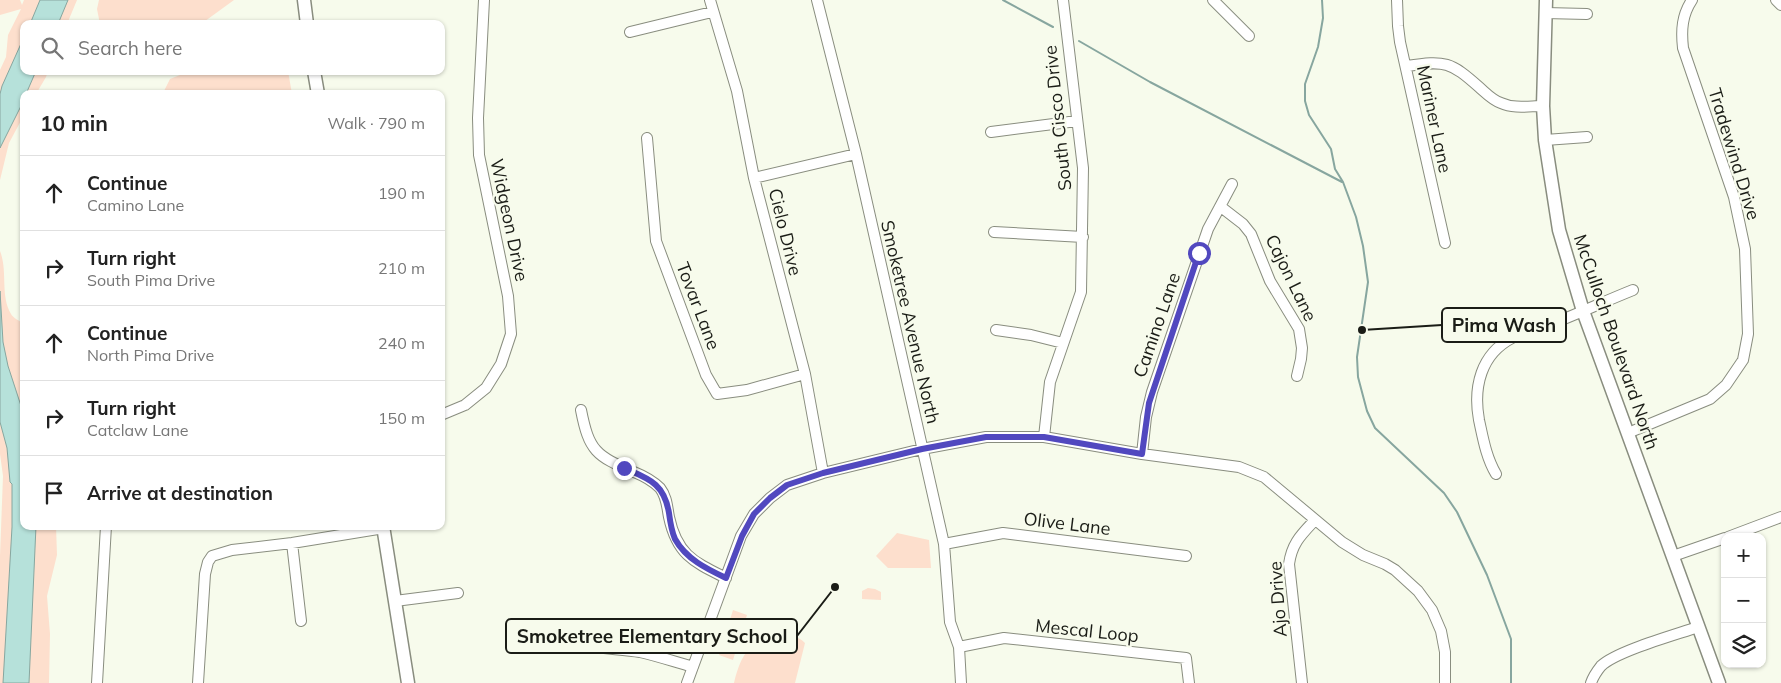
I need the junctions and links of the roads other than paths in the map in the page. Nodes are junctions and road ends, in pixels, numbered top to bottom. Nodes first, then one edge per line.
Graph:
1 (304, 0) edge
2 (484, 0) edge
3 (710, 0) edge
4 (817, 0) edge
5 (1062, 0) edge
6 (1213, 0) edge
7 (1397, 0) edge
8 (1692, 0) edge
9 (1776, 0) edge
10 (1781, 5) edge
11 (1546, 6) edge
12 (712, 12) junction
13 (1587, 14) dead end
14 (306, 20) edge
15 (630, 32) dead end
16 (1249, 36) dead end
17 (1407, 66) junction
18 (315, 75) edge
19 (317, 90) edge
20 (1543, 106) junction
21 (1077, 121) junction
22 (991, 132) dead end
23 (1586, 137) dead end
24 (647, 138) dead end
25 (1545, 140) junction
26 (856, 154) junction
27 (754, 178) junction
28 (1232, 184) dead end
29 (1221, 206) junction
30 (994, 232) dead end
31 (1083, 237) junction
32 (1445, 243) dead end
33 (1633, 290) dead end
34 (1583, 311) junction
35 (996, 330) dead end
36 (1063, 343) junction
37 (805, 374) junction
38 (1296, 376) dead end
39 (582, 410) dead end
40 (445, 413) edge
41 (1628, 434) junction
42 (1044, 437) junction
43 (922, 449) junction
44 (1142, 454) junction
45 (823, 473) junction
46 (1496, 474) dead end
47 (1781, 517) edge
48 (1315, 520) junction
49 (106, 530) edge
50 (366, 530) edge
51 (383, 530) edge
52 (1739, 533) edge
53 (1721, 539) edge
54 (292, 543) junction
55 (944, 544) junction
56 (1186, 556) dead end
57 (1673, 556) junction
58 (726, 578) junction
59 (458, 593) dead end
60 (395, 601) junction
61 (301, 621) dead end
62 (1698, 627) junction
63 (547, 630) dead end
64 (960, 648) junction
65 (692, 667) junction
66 (97, 683) edge
67 (198, 683) edge
68 (408, 683) edge
69 (687, 683) edge
70 (961, 683) edge
71 (1189, 683) edge
72 (1302, 683) edge
73 (1445, 683) edge
74 (1591, 683) edge
75 (1719, 683) edge

1 - 14 main road
2 - 40 street, Widgeon Drive
3 - 12 street, Cielo Drive
4 - 26 street, Smoketree Avenue North
5 - 21 street, South Cisco Drive
6 - 16 street
7 - 17 street, Mariner Lane
8 - 41 street, Tradewind Drive
9 - 10 street
11 - 13 street
11 - 20 main road, McCulloch Boulevard North
12 - 15 street
12 - 27 street, Cielo Drive
17 - 20 street
17 - 32 street, Mariner Lane
18 - 19 main road
20 - 25 main road, McCulloch Boulevard North
21 - 22 street
21 - 31 street, South Cisco Drive
23 - 25 street
24 - 37 street, Tovar Lane
25 - 34 main road, McCulloch Boulevard North
26 - 27 street
26 - 43 street, Smoketree Avenue North
27 - 37 street, Cielo Drive
28 - 29 street, Camino Lane
29 - 38 street, Cajon Lane
29 - 44 street, Camino Lane
30 - 31 street
31 - 36 street, South Cisco Drive
33 - 34 street
34 - 41 main road, McCulloch Boulevard North
34 - 46 street
35 - 36 street
36 - 42 street, South Cisco Drive
37 - 45 street, Cielo Drive
39 - 58 street
41 - 57 main road, McCulloch Boulevard North
42 - 43 street
42 - 44 street
43 - 45 street
43 - 55 street, Smoketree Avenue North
44 - 48 street
45 - 58 street
47 - 52 street
48 - 72 street, Ajo Drive
48 - 73 street
49 - 66 street
50 - 54 street
51 - 60 main road
53 - 57 street
54 - 61 street
54 - 67 street
55 - 56 street, Olive Lane
55 - 64 street, Smoketree Avenue North
57 - 62 main road, McCulloch Boulevard North
58 - 65 street
59 - 60 street
60 - 68 main road
62 - 74 street
62 - 75 main road, McCulloch Boulevard North
63 - 65 street
64 - 70 street, Smoketree Avenue North
64 - 71 street, Mescal Loop
65 - 69 street

